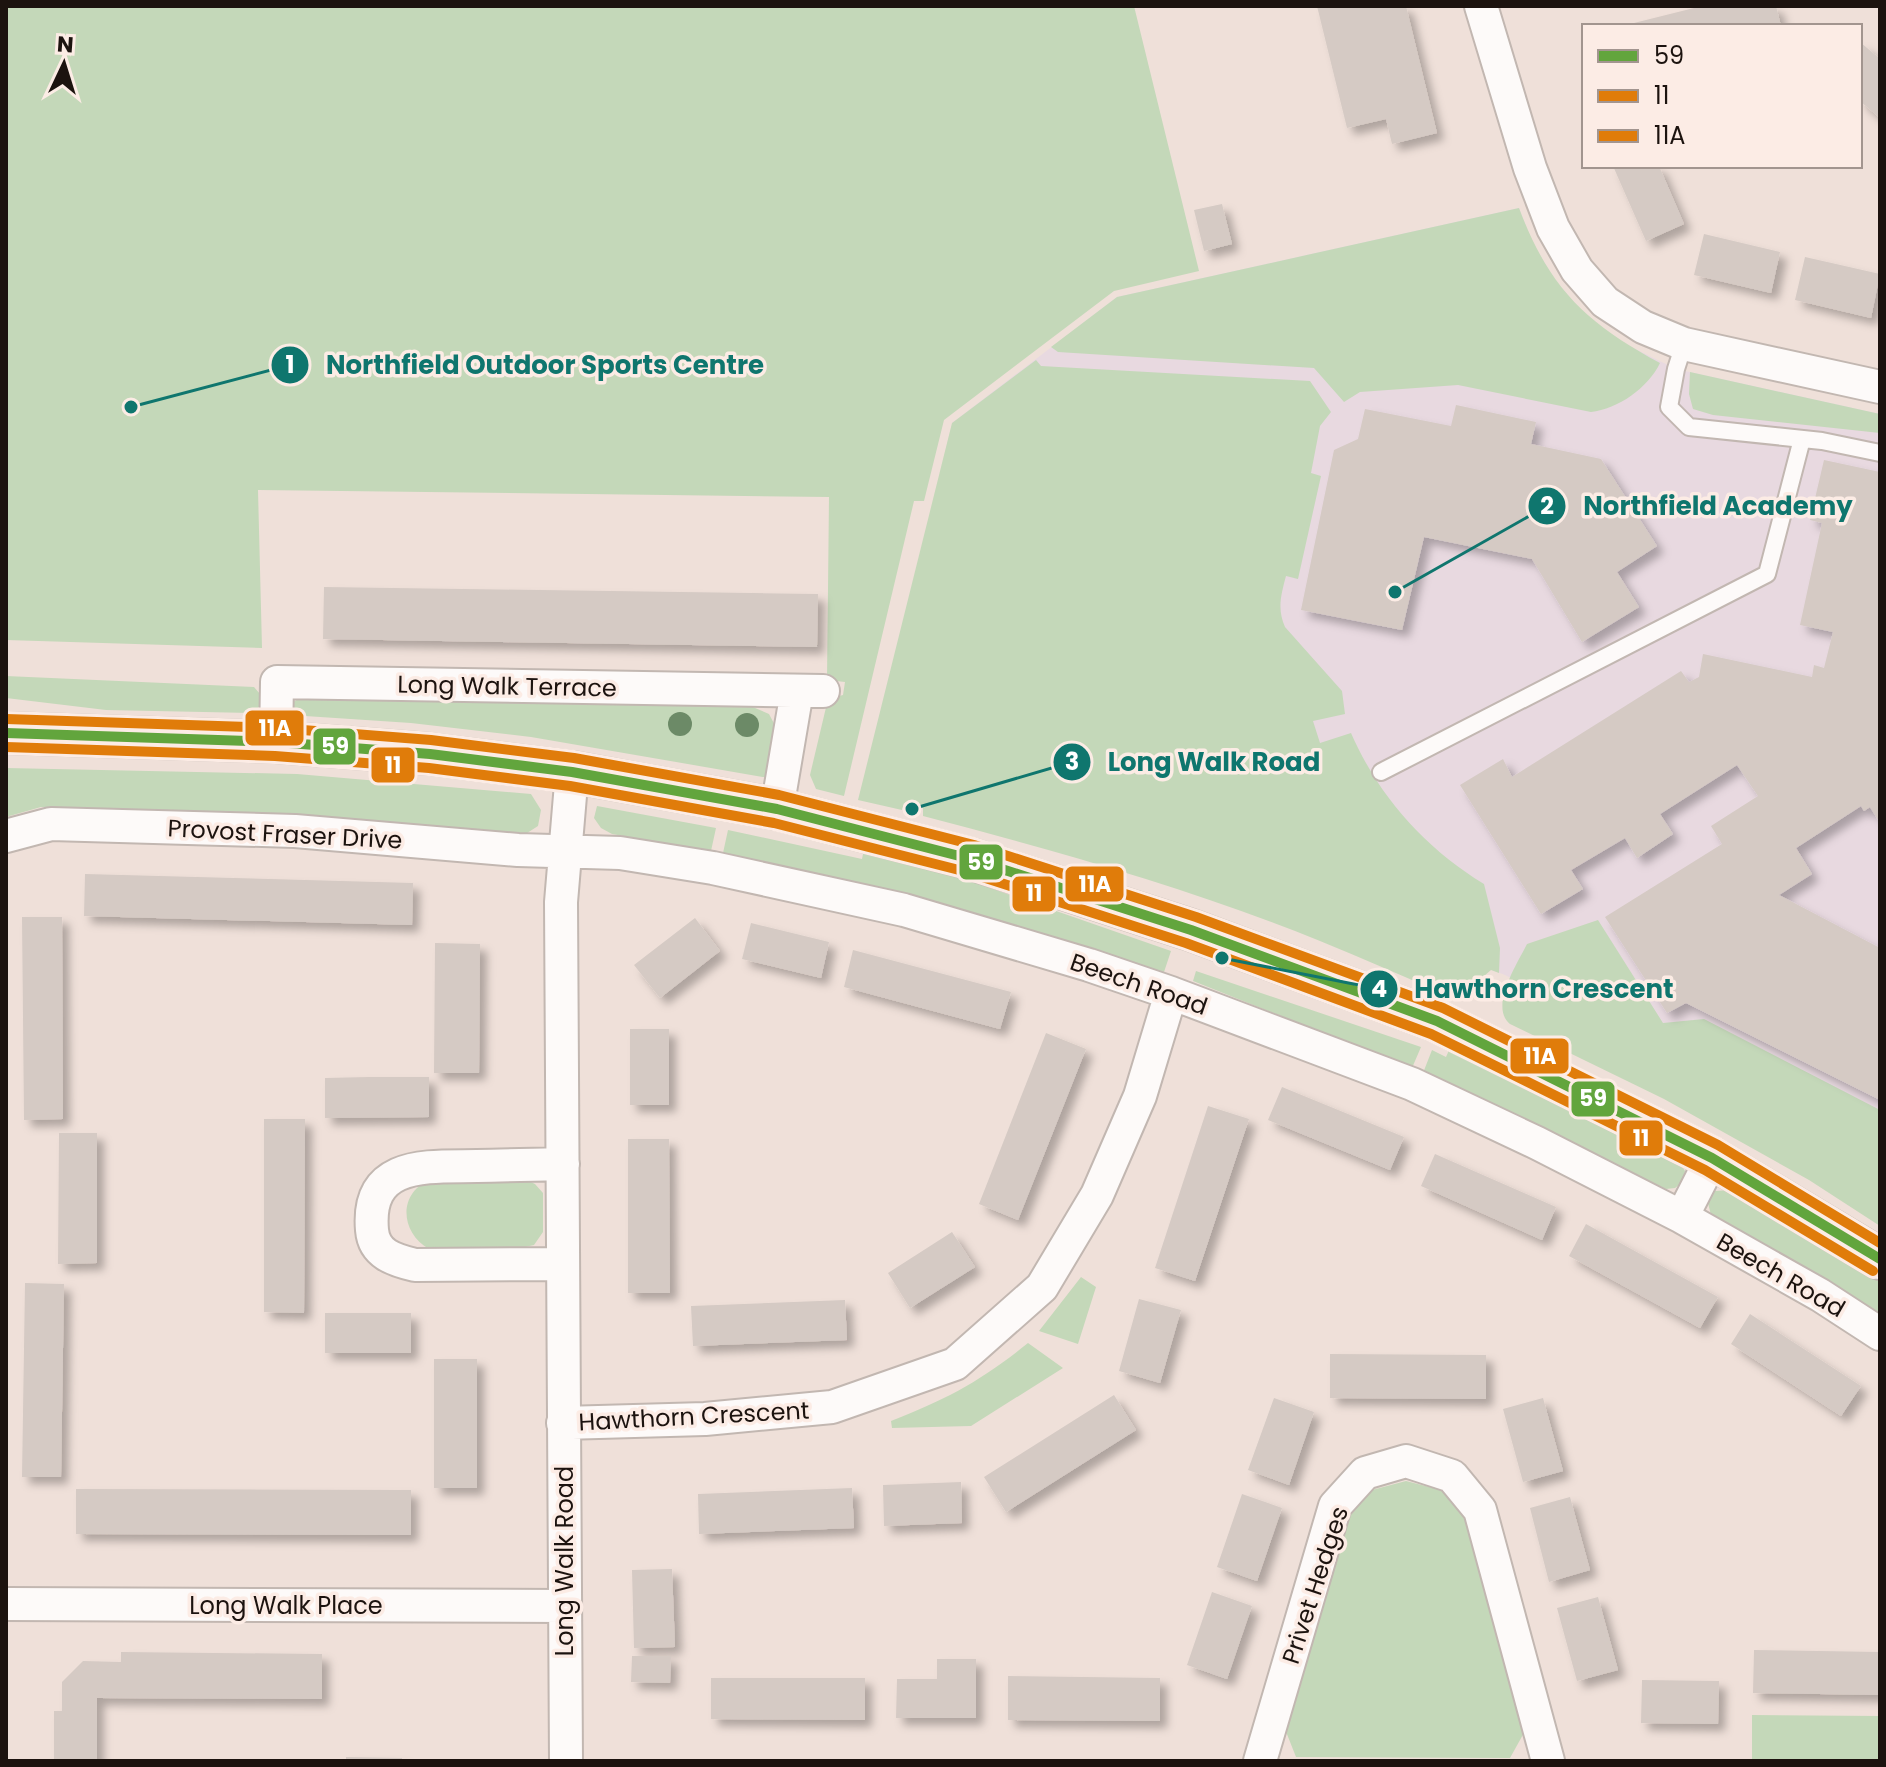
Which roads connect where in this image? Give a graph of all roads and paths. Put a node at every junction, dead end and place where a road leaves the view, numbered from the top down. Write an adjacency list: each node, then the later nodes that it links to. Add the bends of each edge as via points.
1 (1481, 6): 2 (street, via 1530,168 1553,228 1577,270 1605,302 1643,327)
2 (1684, 344): 3 (street); 4 (lane, via 1669,407 1689,427)
3 (1880, 387)
4 (1802, 439): 5 (lane); 9 (lane, via 1767,574)
5 (1880, 453)
6 (6, 733): 7 (street)
7 (276, 742): 8 (street); 10 (street, Long Walk Terrace, via 277,682 810,691)
8 (572, 772): 10 (street); 12 (street, Long Walk Road)
9 (1381, 772)
10 (777, 809): 14 (street, via 971,859 1191,930 1437,1021)
11 (6, 836): 12 (street, Provost Fraser Drive, via 51,824 295,831)
12 (565, 851): 13 (street, Beech Road, via 620,853 713,868 904,910); 15 (street, Long Walk Road)
13 (1171, 993): 16 (street, Beech Road, via 1412,1084); 20 (street, Hawthorn Crescent, via 1140,1096 1097,1195 1042,1287 955,1364 832,1407 705,1419)
14 (1712, 1158): 16 (street); 17 (street)
15 (563, 1164): 18 (street, Long Walk Road); 18 (street, via 416,1167 380,1188 373,1202 372,1232 378,1248 392,1259 415,1265)
16 (1682, 1217): 19 (street, Beech Road)
17 (1880, 1259)
18 (563, 1264): 20 (street, Long Walk Road)
19 (1880, 1334)
20 (563, 1423): 22 (street, Long Walk Road)
21 (6, 1604): 22 (street, Long Walk Place)
22 (565, 1606): 23 (street, Long Walk Road)
23 (566, 1761)
24 (1260, 1761): 25 (street, Privet Hedges, via 1335,1506 1365,1473 1406,1461 1452,1476 1480,1510)
25 (1548, 1761)

